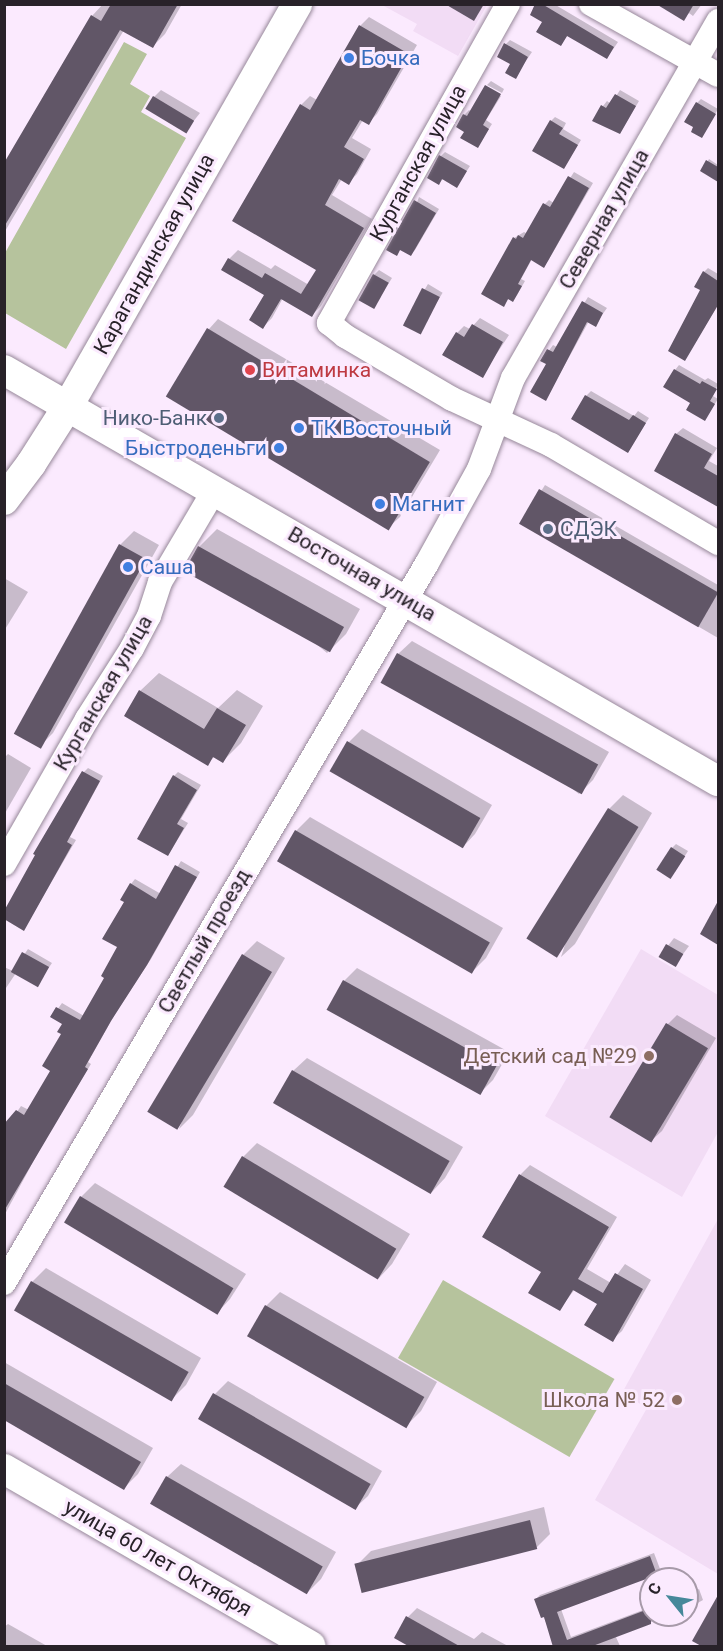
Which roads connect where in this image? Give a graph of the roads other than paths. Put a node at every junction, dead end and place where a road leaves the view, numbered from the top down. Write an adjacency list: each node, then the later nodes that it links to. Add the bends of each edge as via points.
1 (297, 4): 8 (main road, Карагандинская улица)
2 (508, 4): 9 (street, Курганская улица, via 329,323 433,388)
3 (591, 4): 5 (street)
4 (718, 21): 5 (street, Северная улица)
5 (695, 61): 6 (street); 9 (street, Северная улица, via 513,378)
6 (718, 75)
7 (4, 370): 8 (main road, Восточная улица)
8 (68, 406): 10 (main road, Восточная улица); 11 (main road, Карагандинская улица)
9 (497, 421): 12 (street, via 551,445); 13 (street, Северная улица, via 478,469)
10 (215, 489): 13 (main road, Восточная улица); 15 (street, Курганская улица, via 160,582 149,616 132,648)
11 (4, 500)
12 (718, 543)
13 (405, 598): 14 (main road, Восточная улица); 16 (street, Светлый проезд)
14 (718, 781)
15 (4, 864)
16 (4, 1283)
17 (4, 1469): 18 (main road, улица 60 лет Октября)
18 (311, 1647)

